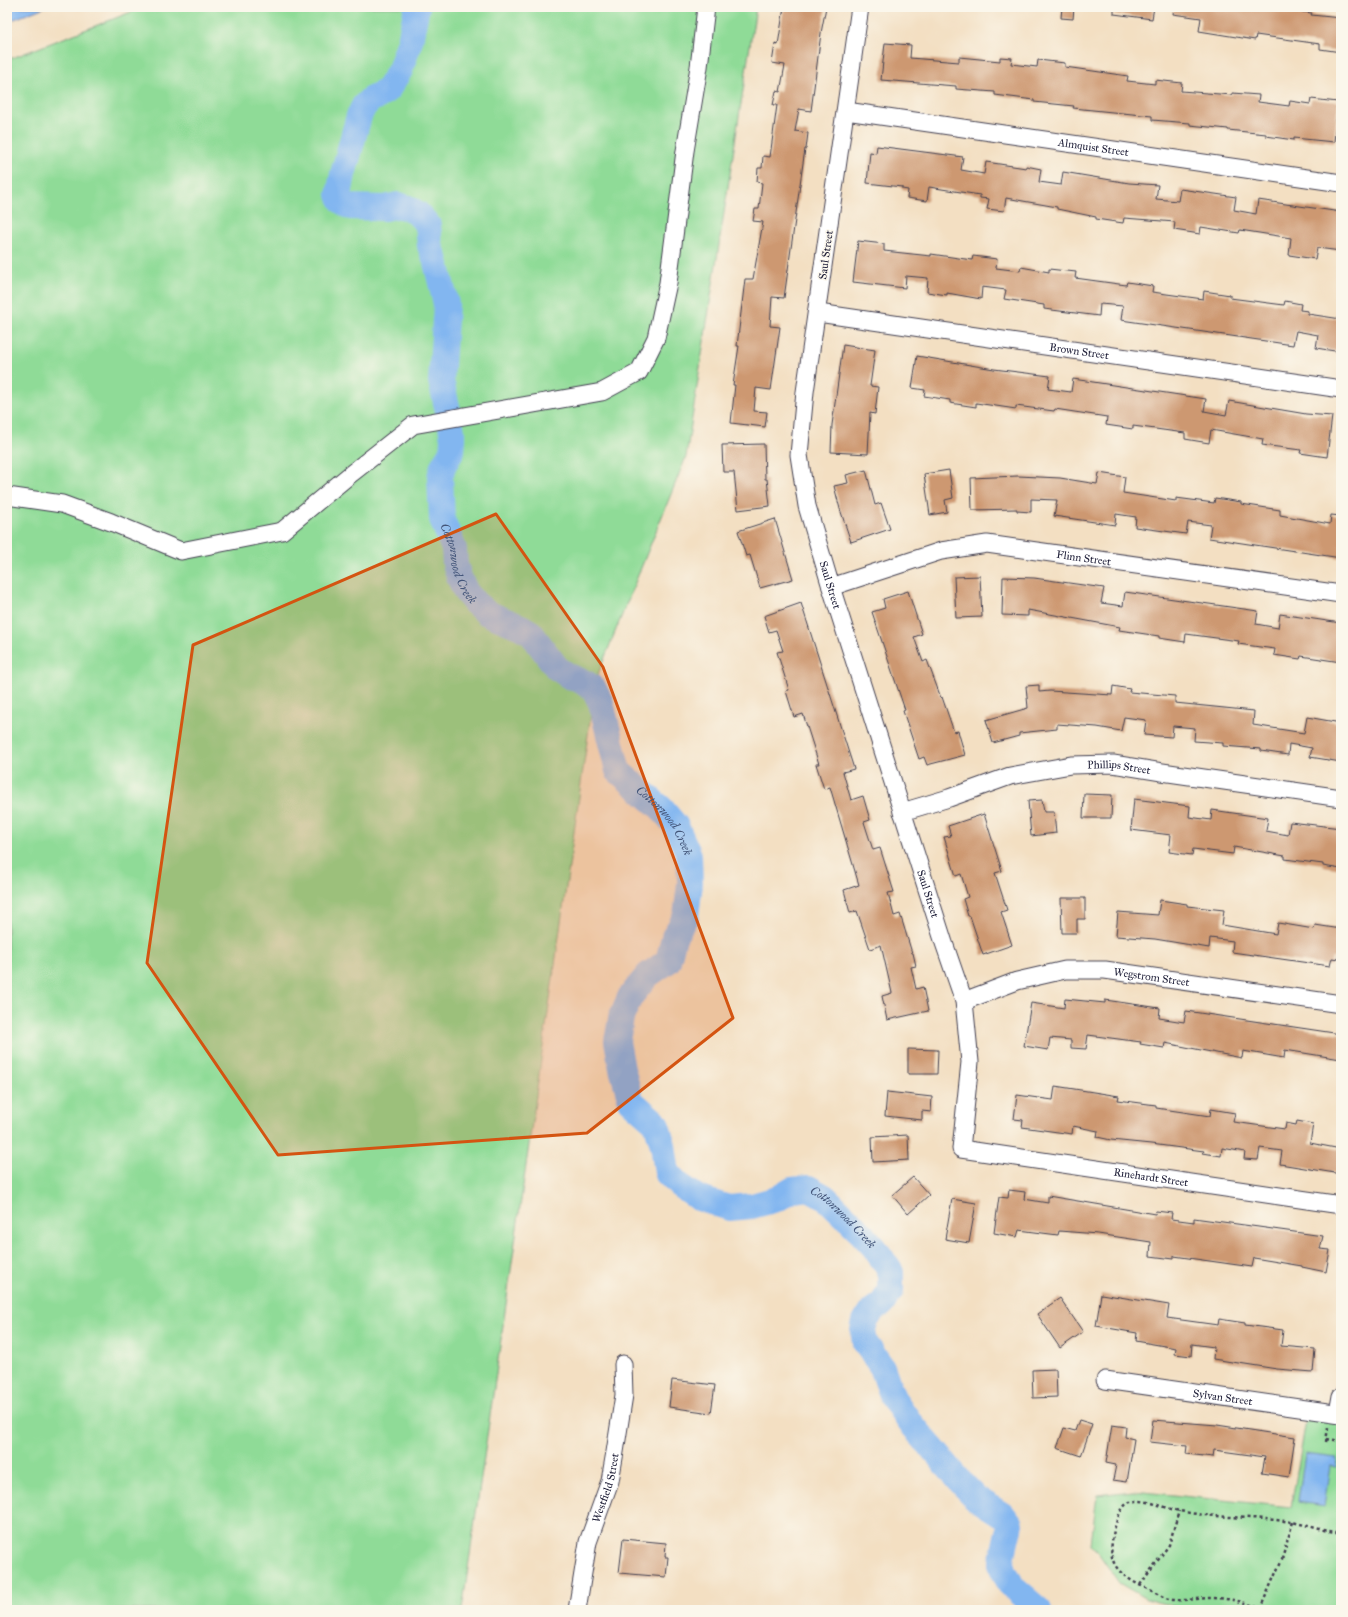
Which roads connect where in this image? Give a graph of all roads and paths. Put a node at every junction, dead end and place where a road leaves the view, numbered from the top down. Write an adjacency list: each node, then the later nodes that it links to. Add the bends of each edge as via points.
1 (706, 7): 7 (street, via 668,283 656,338 639,372 602,392 413,425 282,530 181,551 62,504)
2 (860, 7): 3 (street, Saul Street)
3 (846, 111): 4 (street, Almquist Street); 5 (street, Saul Street)
4 (1341, 183)
5 (818, 313): 6 (street, Brown Street); 8 (street, Saul Street, via 805,392 799,455 807,506)
6 (1341, 389)
7 (7, 496)
8 (831, 587): 9 (street, Flinn Street, via 941,551 987,544); 11 (street, Saul Street)
9 (1341, 594)
10 (1341, 798): 11 (street, Phillips Street, via 1113,764 1071,765 1010,776)
11 (902, 812): 12 (street, Saul Street)
12 (964, 1001): 13 (street, Wegstrom Street, via 1017,981 1065,970 1105,970); 14 (street, Saul Street, via 970,1062)
13 (1341, 1004)
14 (961, 1150): 15 (street, Rinehardt Street)
15 (1341, 1205)
16 (623, 1364): 26 (street, Westfield Street, via 624,1395 614,1460 610,1481 588,1542)
17 (1105, 1380): 19 (street, Sylvan Street)
18 (1341, 1396): 19 (street)
19 (1336, 1416): 20 (path, via 1326,1441)
20 (1341, 1441)
21 (1179, 1511): 22 (path); 24 (path, via 1169,1545); 24 (path, via 1142,1501 1129,1502 1119,1513 1111,1554 1114,1563 1124,1575)
22 (1292, 1522): 23 (path); 25 (path, via 1282,1559)
23 (1341, 1532)
24 (1140, 1585): 25 (path, via 1174,1600 1234,1600)
25 (1262, 1609)
26 (577, 1610)

